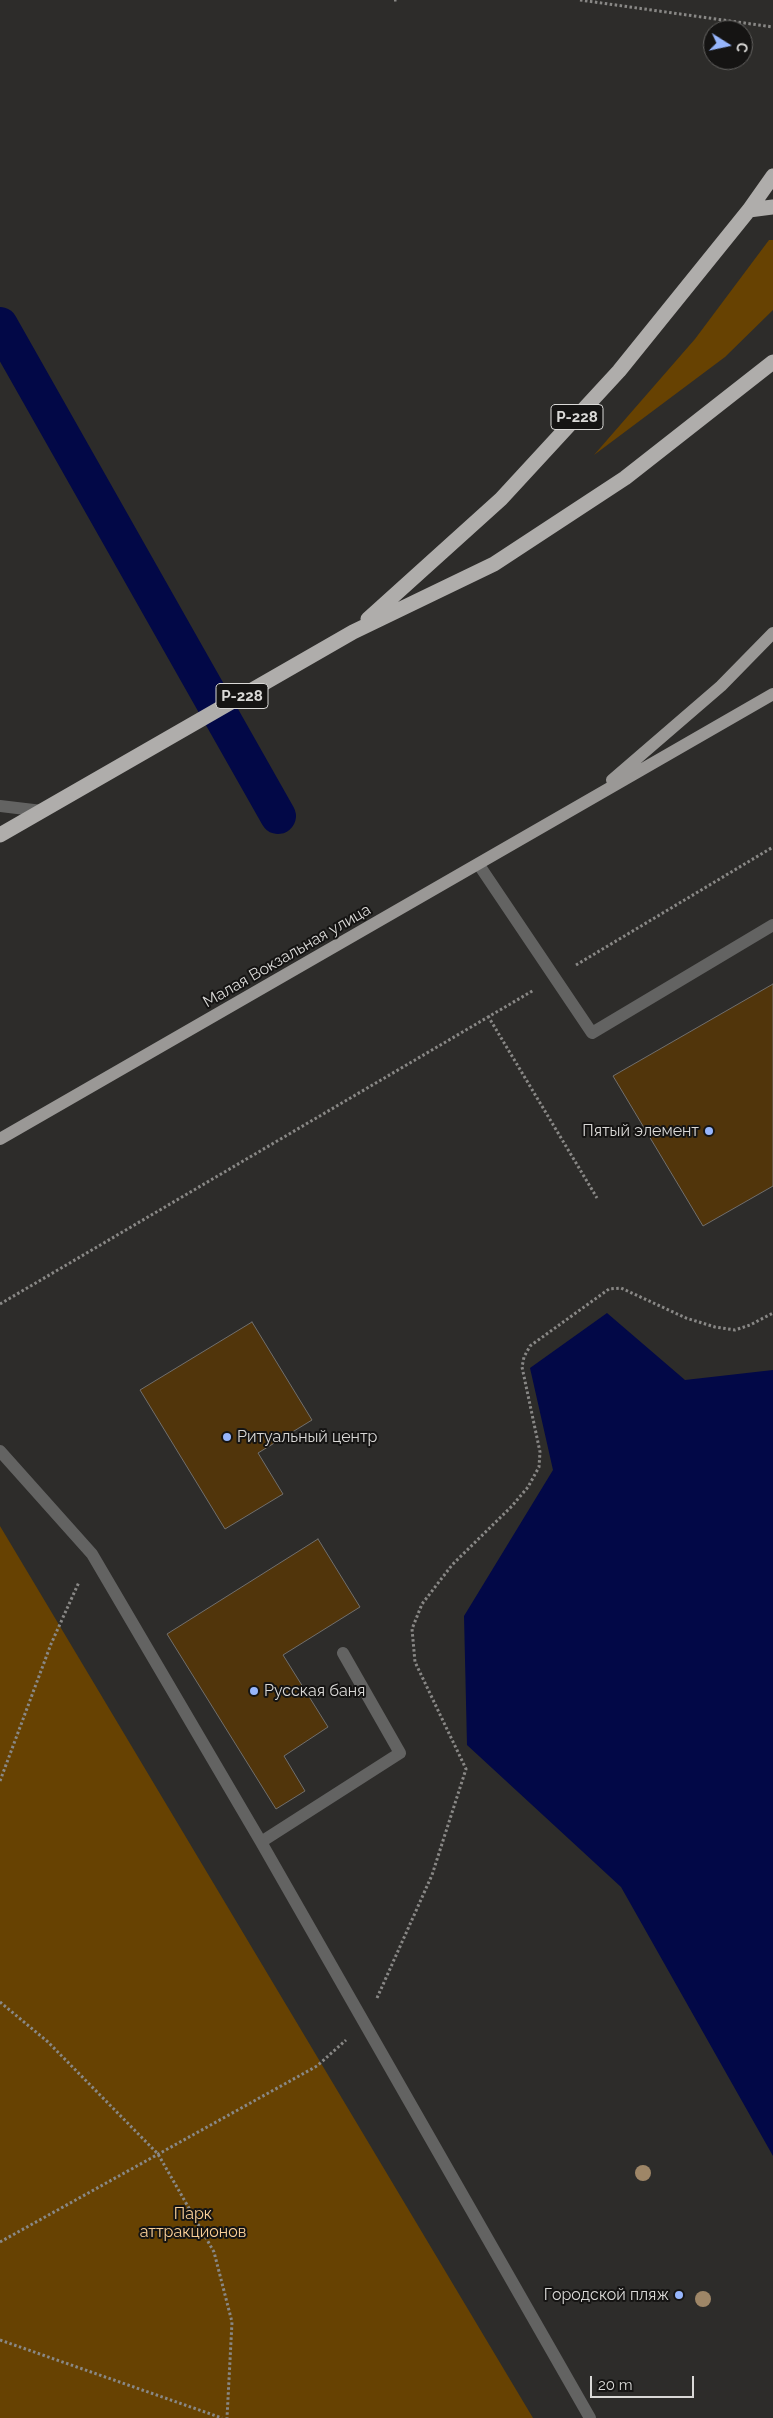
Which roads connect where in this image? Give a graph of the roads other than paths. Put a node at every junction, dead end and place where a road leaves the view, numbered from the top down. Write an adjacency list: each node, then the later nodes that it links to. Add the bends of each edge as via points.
1 (773, 176): 3 (highway, Р-228)
2 (773, 207): 3 (highway)
3 (749, 210): 5 (highway, Р-228, via 619,371 501,499)
4 (773, 362): 5 (highway, Р-228, via 625,478 494,564)
5 (354, 632): 10 (highway, Р-228)
6 (773, 633): 8 (main road, via 721,686)
7 (773, 694): 8 (main road)
8 (590, 800): 12 (main road, Малая Вокзальная улица)
9 (0, 806): 10 (street)
10 (42, 811): 11 (highway, Р-228)
11 (0, 835)
12 (478, 865): 13 (street, via 592,1033); 14 (main road, Малая Вокзальная улица)
13 (773, 925)
14 (0, 1139)
15 (0, 1451): 17 (street, via 92,1554)
16 (343, 1653): 17 (street, via 400,1753)
17 (261, 1842): 18 (street)
18 (590, 2418)

